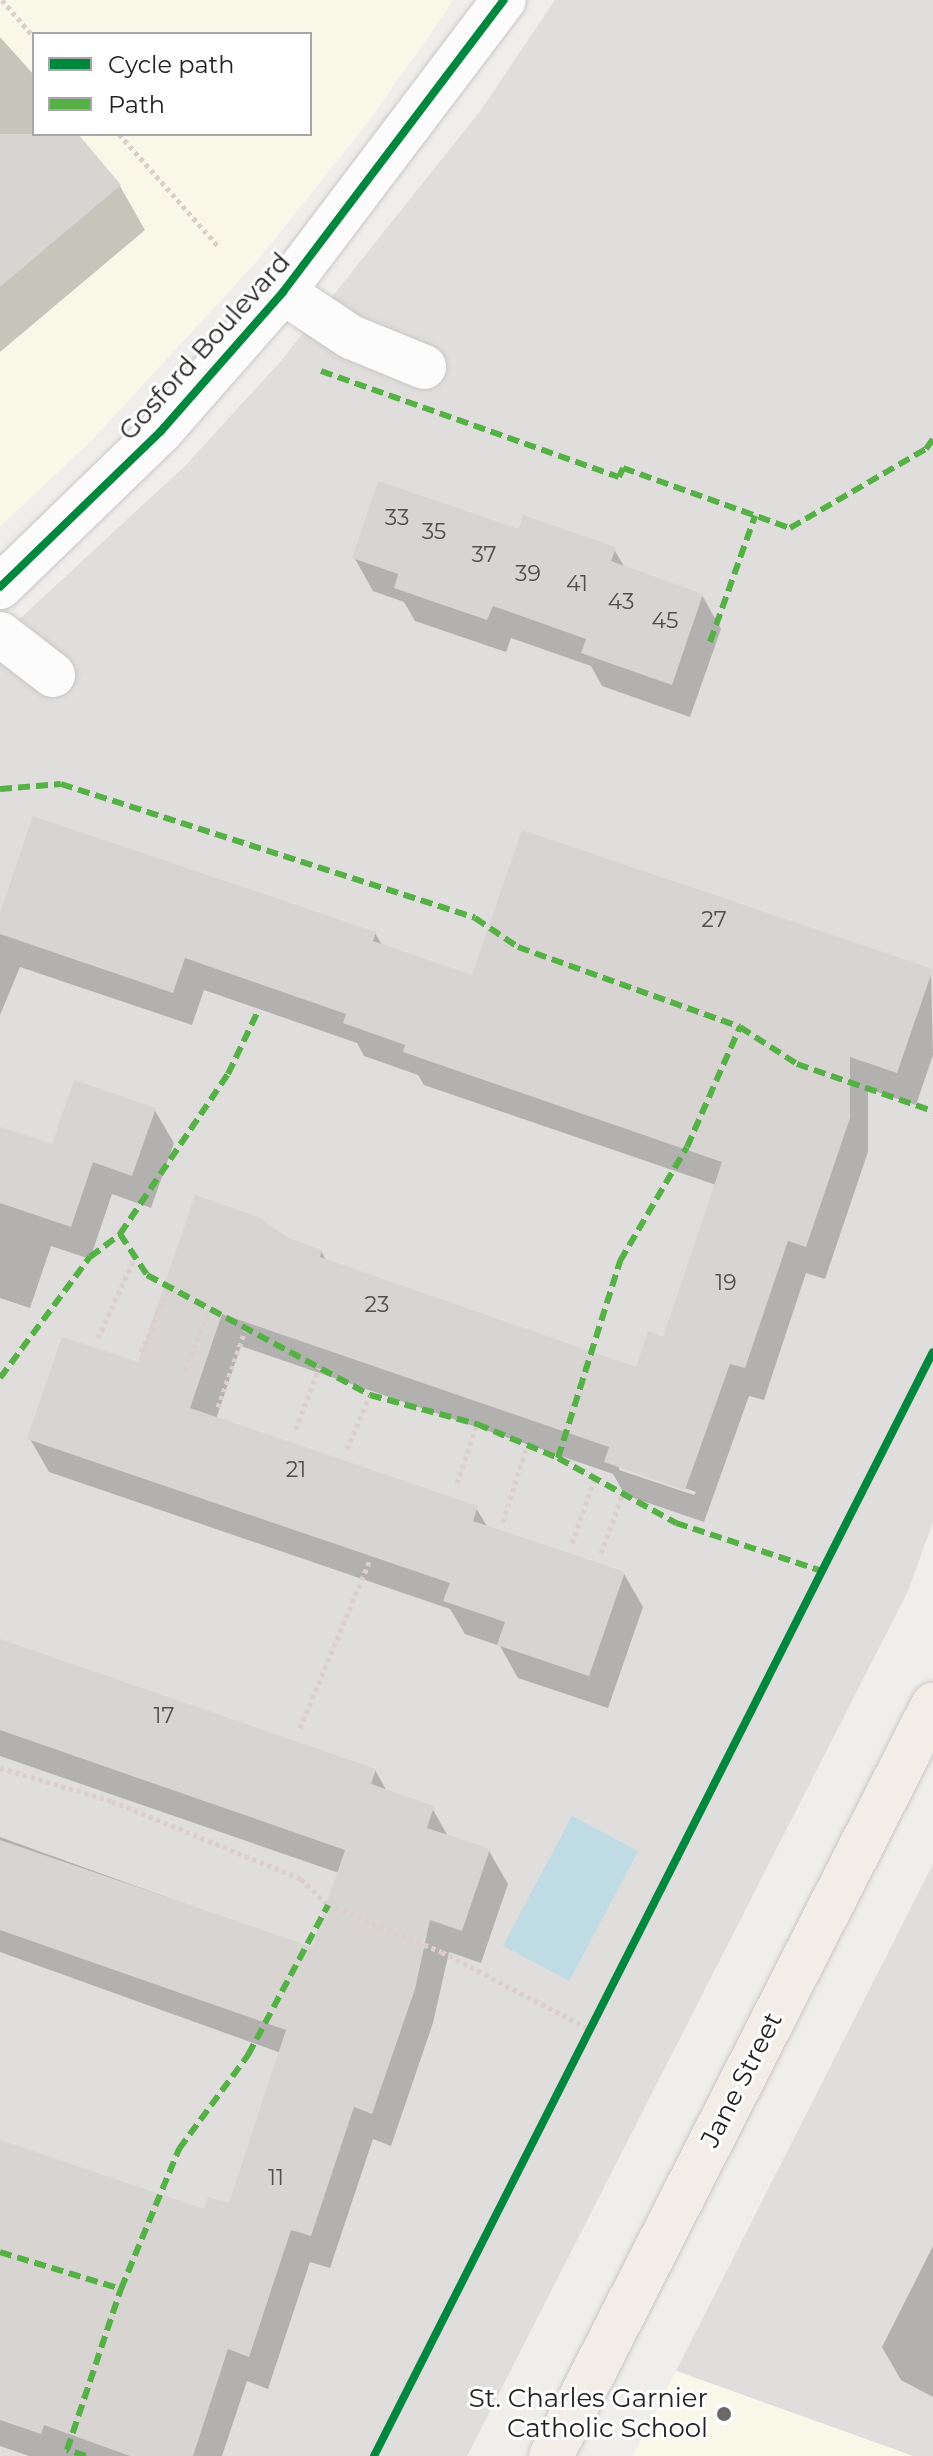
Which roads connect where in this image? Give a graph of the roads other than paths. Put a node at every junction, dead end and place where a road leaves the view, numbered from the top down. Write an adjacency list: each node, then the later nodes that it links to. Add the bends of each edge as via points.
1 (504, 0): 2 (street, Gosford Boulevard, via 389,159)
2 (283, 292): 3 (street, via 351,337); 4 (street, Gosford Boulevard, via 161,431)
3 (424, 367)
4 (0, 587)
5 (0, 634): 6 (street)
6 (53, 675)
7 (933, 1705): 8 (main road, Jane Street)
8 (551, 2456)

